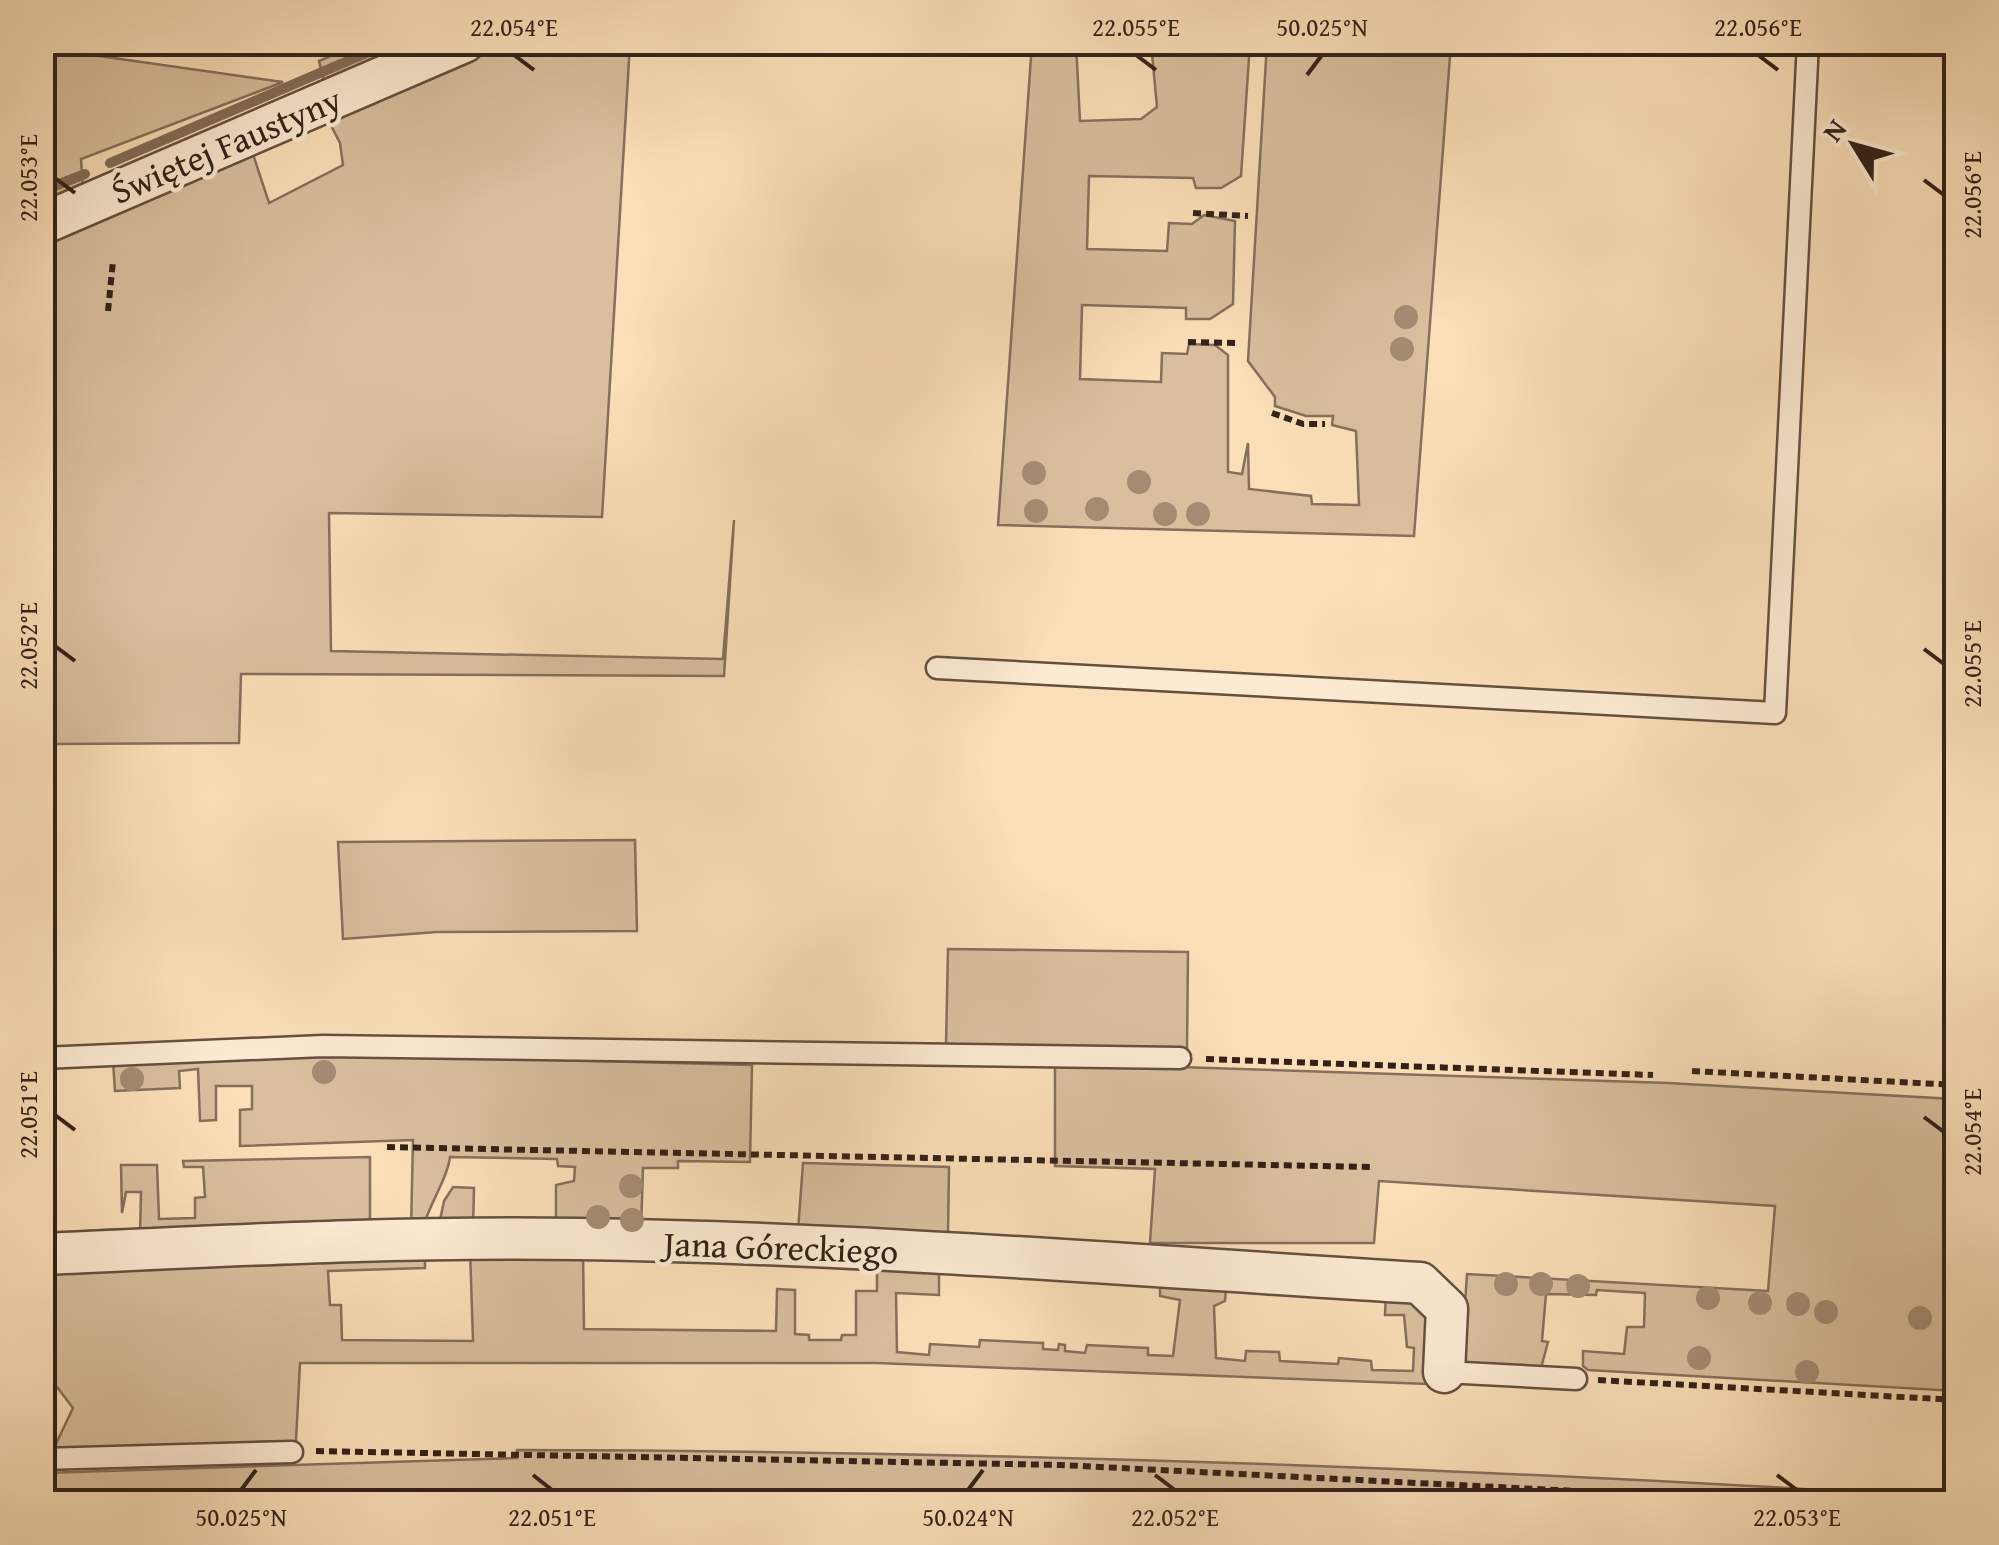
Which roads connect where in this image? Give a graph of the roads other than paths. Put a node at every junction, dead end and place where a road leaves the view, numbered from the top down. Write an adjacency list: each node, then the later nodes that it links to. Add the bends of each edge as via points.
1 (1808, 42): 4 (lane, via 1775,713)
2 (452, 45): 3 (street, Świętej Faustyny)
3 (42, 224)
4 (937, 668)
5 (42, 1058): 6 (lane, via 324,1046)
6 (1180, 1058)
7 (42, 1254): 8 (street, Jana Góreckiego, via 580,1239 824,1246 1420,1283 1446,1309)
8 (1444, 1372): 9 (lane)
9 (1576, 1379)
10 (292, 1452): 11 (lane)
11 (42, 1459)

